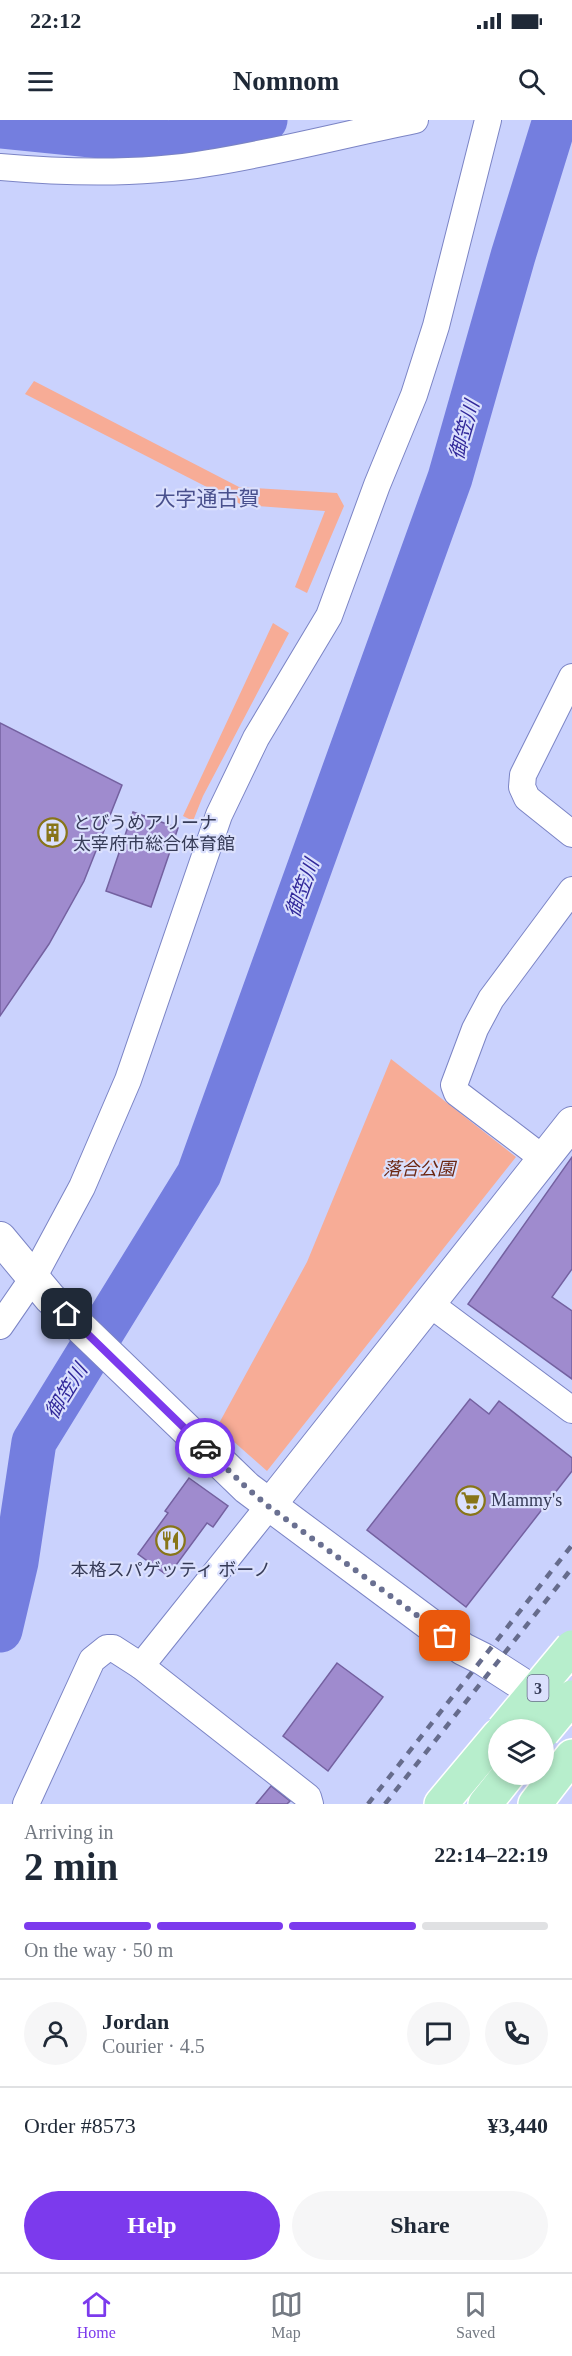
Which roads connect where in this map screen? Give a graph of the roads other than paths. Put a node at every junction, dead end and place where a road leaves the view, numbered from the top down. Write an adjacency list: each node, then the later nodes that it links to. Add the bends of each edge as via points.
1 (415, 120): 3 (street, via 208,163 141,170 57,172)
2 (488, 120): 10 (street, via 436,326 414,395 376,485 329,616 256,738 219,815 128,1080)
3 (0, 167)
4 (572, 677): 5 (street, via 523,775 522,787 527,798)
5 (572, 834)
6 (572, 890): 8 (street, via 491,999 454,1085 457,1093)
7 (572, 1123): 8 (street)
8 (544, 1160): 11 (street)
9 (0, 1238): 10 (street)
10 (42, 1288): 12 (street); 14 (street)
11 (430, 1304): 13 (street); 14 (street)
12 (0, 1326)
13 (572, 1410)
14 (258, 1497): 16 (street); 18 (street, via 463,1649)
15 (572, 1647): 19 (highway, 3, bridge)
16 (141, 1666): 24 (street, via 113,1648 92,1660); 25 (street, via 308,1797)
17 (572, 1696): 20 (highway, 3, bridge)
18 (572, 1716)
19 (512, 1719)
20 (553, 1719)
21 (488, 1748): 26 (highway)
22 (572, 1756): 28 (highway)
23 (500, 1785): 27 (highway)
24 (26, 1804)
25 (309, 1804)
26 (441, 1804)
27 (485, 1804)
28 (535, 1804)

